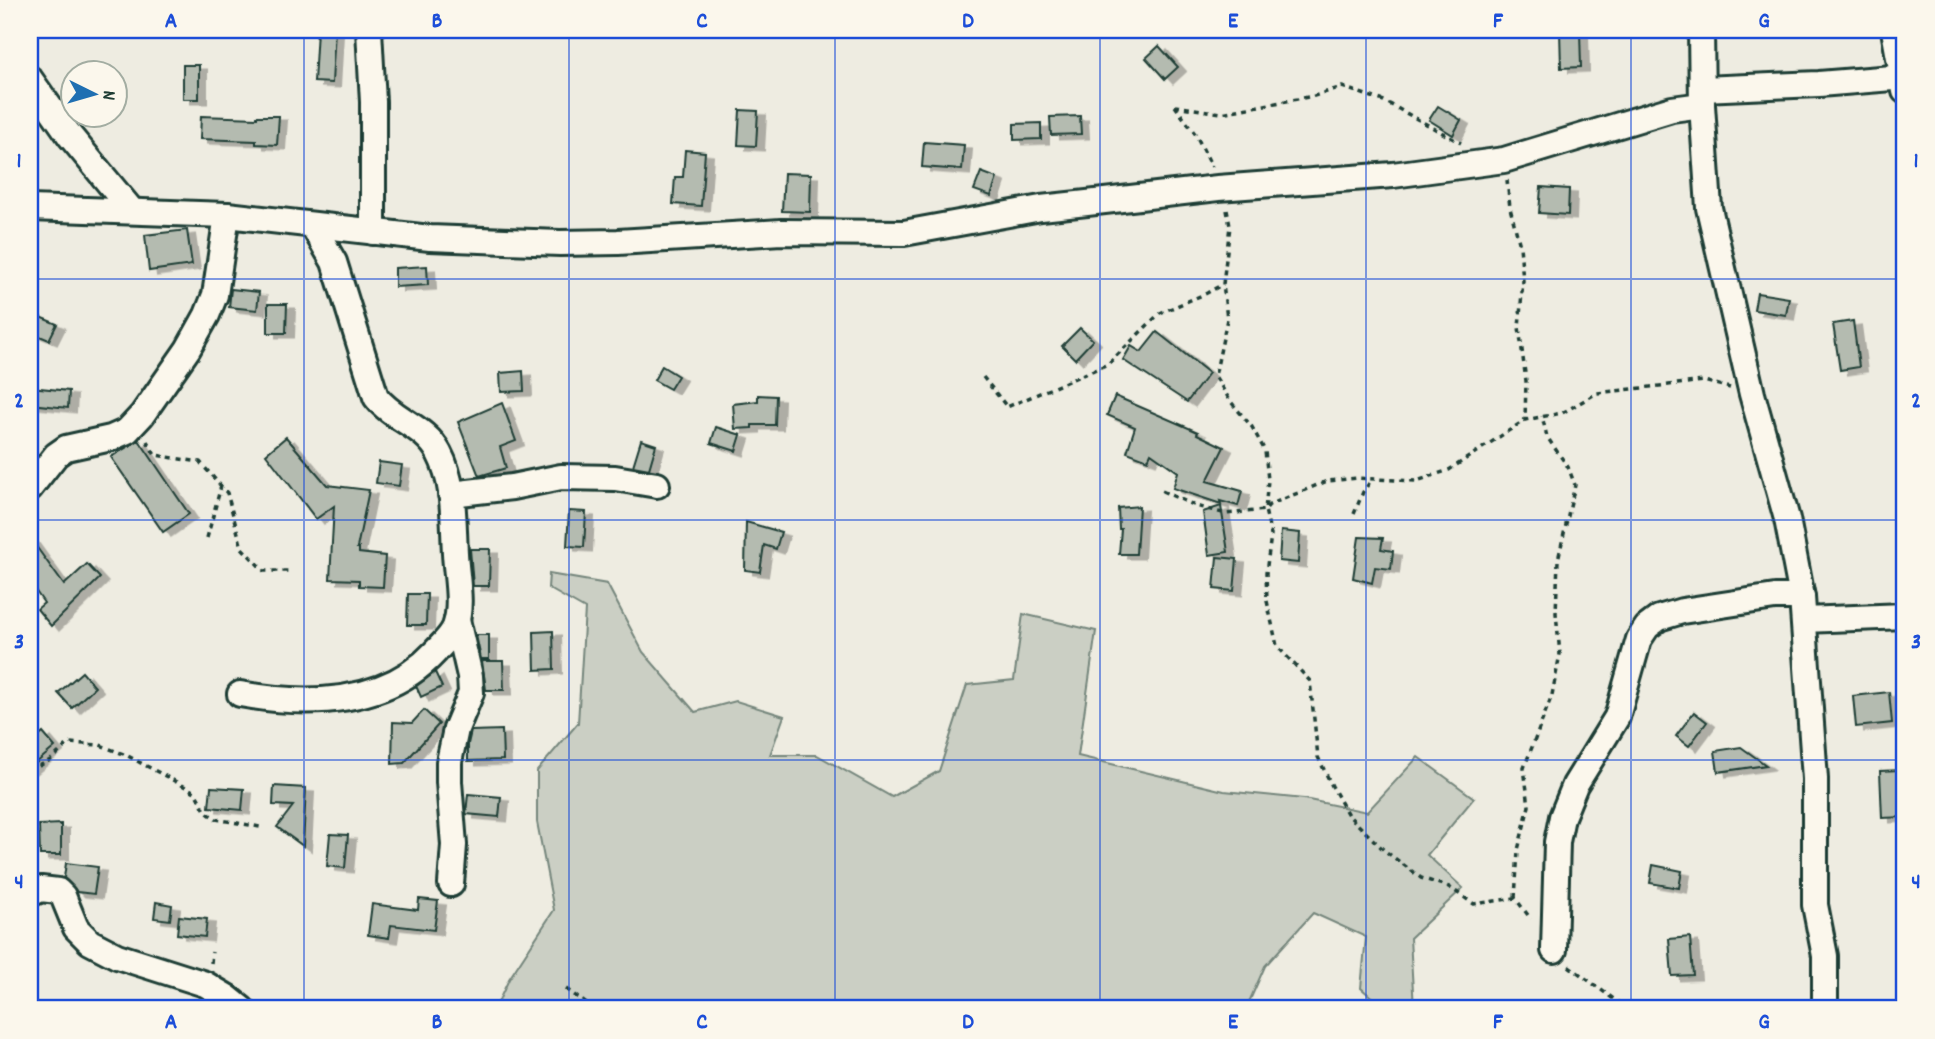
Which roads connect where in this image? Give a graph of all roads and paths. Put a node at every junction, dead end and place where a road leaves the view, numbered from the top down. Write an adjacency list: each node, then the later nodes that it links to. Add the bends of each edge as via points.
1 (369, 30): 14 (street)
2 (1701, 30): 6 (street)
3 (1894, 30): 5 (street)
4 (30, 79): 11 (street, via 69,136)
5 (1904, 82): 6 (street)
6 (1702, 97): 8 (street); 17 (street, via 1709,208)
7 (1469, 147): 9 (path, via 1384,101 1342,87 1222,113 1175,106 1210,160)
8 (1504, 160): 9 (street, via 1393,176); 19 (path, via 1522,269 1519,327 1526,381)
9 (1218, 188): 14 (street, via 1041,208 904,233 781,232 560,243); 15 (path, via 1230,226)
10 (30, 208): 11 (street)
11 (132, 211): 12 (street)
12 (227, 215): 13 (street); 20 (street, via 215,295 207,315)
13 (313, 226): 14 (street); 26 (street, via 334,262 376,397 436,448)
14 (373, 232)
15 (1223, 284): 16 (path, via 1160,313 1108,364 1032,398 1007,407); 27 (path, via 1227,319 1215,376 1265,451)
16 (983, 377)
17 (1752, 394): 18 (path, via 1704,381 1597,393 1562,412); 31 (street, via 1787,519)
18 (1542, 416): 19 (path); 39 (path, via 1547,437 1575,485 1558,560 1560,654 1552,695 1524,768 1528,806 1518,850)
19 (1525, 420): 21 (path, via 1449,470 1417,481)
20 (135, 423): 23 (path, via 155,455 200,462); 24 (street, via 111,438 66,448)
21 (1372, 479): 27 (path, via 1327,481); 28 (path)
22 (657, 485): 26 (street, via 561,477)
23 (221, 486): 29 (path); 30 (path, via 242,548 264,571)
24 (30, 488)
25 (1162, 491): 27 (path, via 1226,514)
26 (451, 494): 33 (street)
27 (1265, 510): 39 (path, via 1272,535 1267,601 1277,646 1310,681 1318,757 1348,814 1421,878 1449,887 1474,904)
28 (1354, 514)
29 (207, 538)
30 (291, 570)
31 (1803, 609): 32 (street); 40 (street, via 1775,597 1682,611 1660,618 1643,633 1617,717 1575,785 1562,817); 45 (street, via 1815,779 1815,905 1825,956)
32 (1905, 617)
33 (457, 620): 34 (street, via 450,636 428,659 371,692 310,702); 37 (street, via 471,693 449,762 454,845)
34 (240, 694)
35 (30, 771): 36 (path, via 69,743 100,745 195,792 206,812 216,819)
36 (260, 827)
37 (451, 884)
38 (30, 894): 42 (street, via 41,889 58,891 76,928 90,942 117,956 205,984)
39 (1515, 898): 40 (path)
40 (1554, 950): 44 (path)
41 (566, 989): 43 (path)
42 (242, 1009)
43 (590, 1009)
44 (1627, 1009)
45 (1825, 1009)

